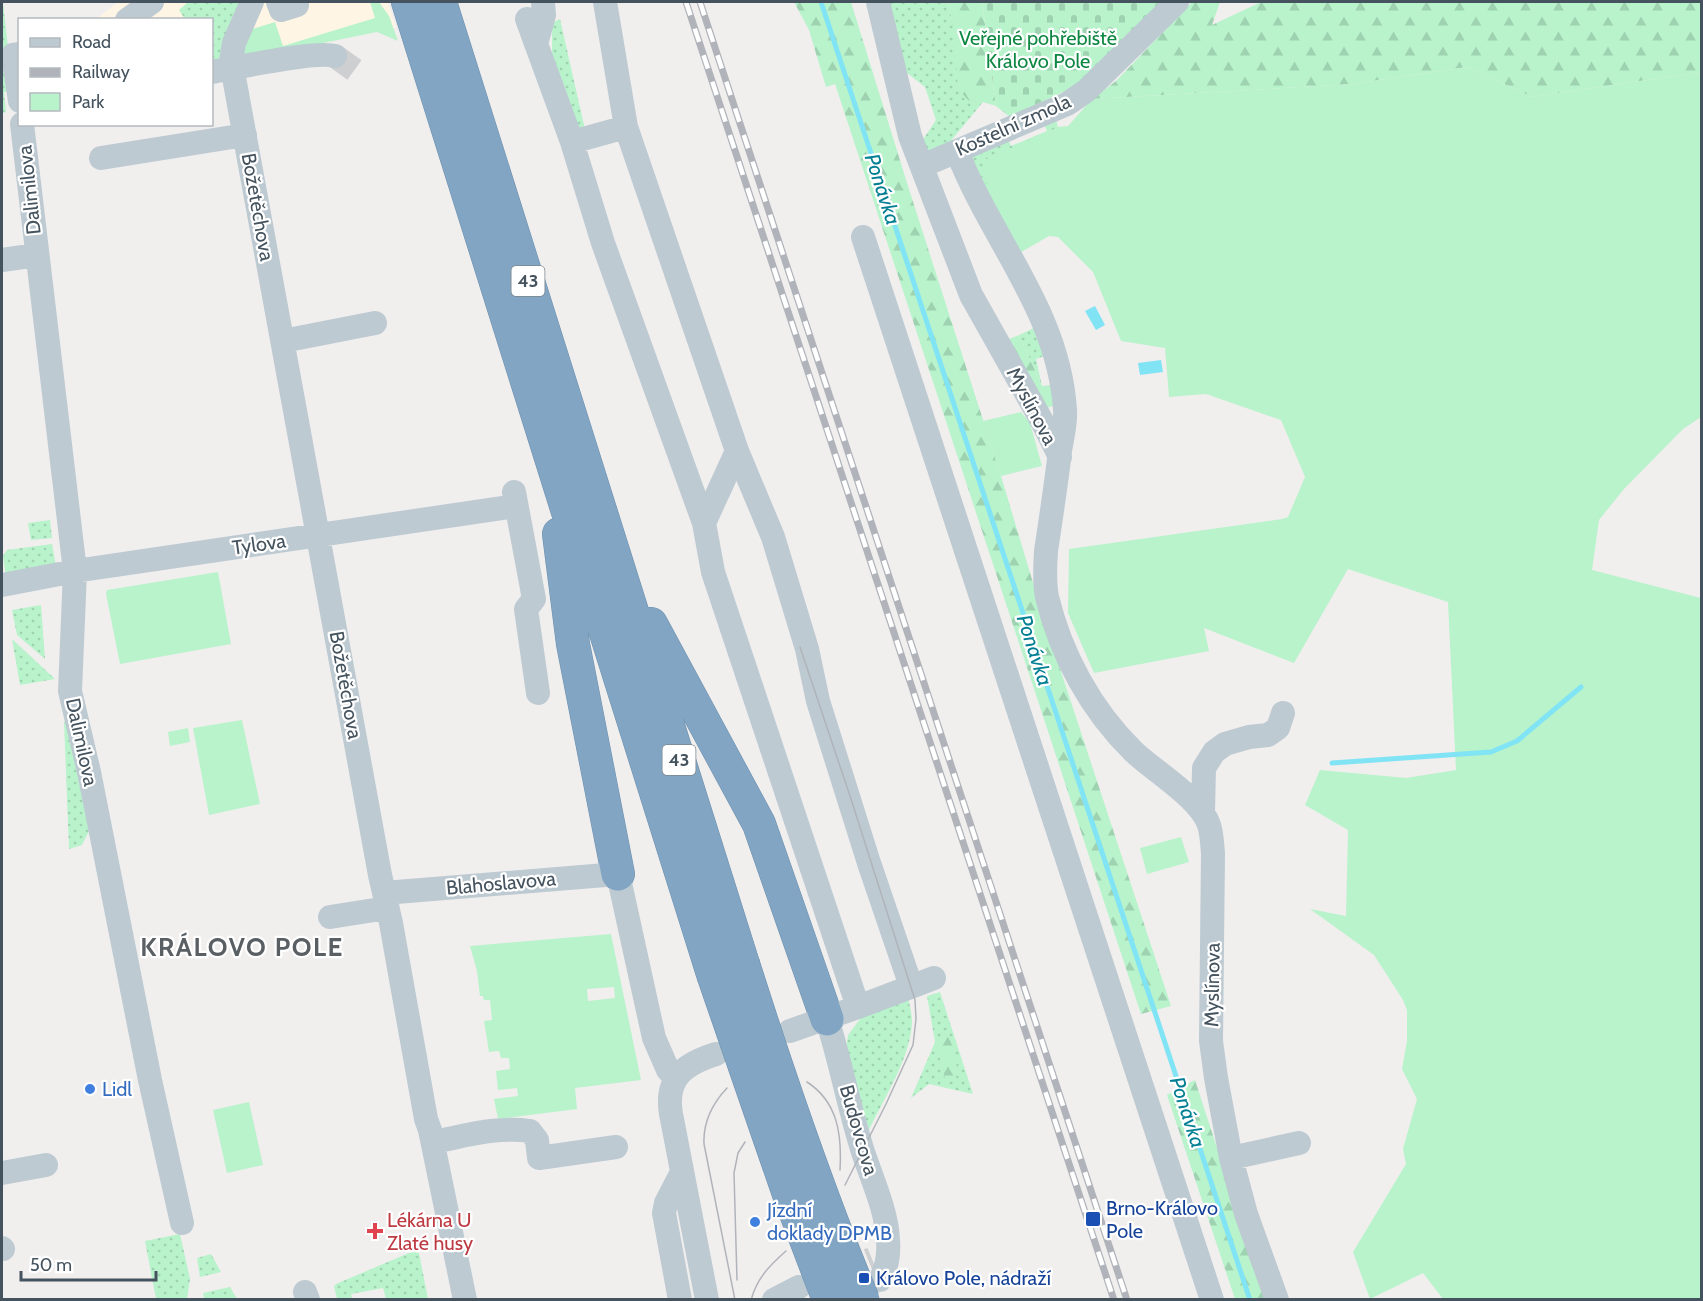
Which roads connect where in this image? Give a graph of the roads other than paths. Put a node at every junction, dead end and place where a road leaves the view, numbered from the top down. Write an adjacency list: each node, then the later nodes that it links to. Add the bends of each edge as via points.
1 (252, 2): 16 (street)
2 (391, 2): 13 (street)
3 (408, 2): 13 (highway, 43)
4 (440, 2): 35 (highway, 43)
5 (543, 2): 12 (street, via 544,15)
6 (605, 2): 19 (street)
7 (878, 2): 24 (street, Myslínova, via 910,135)
8 (1177, 2): 22 (street, Kostelní zmola, via 1086,91 1067,104)
9 (153, 13): 10 (street)
10 (134, 18)
11 (527, 19): 12 (street)
12 (536, 44): 21 (street)
13 (424, 53): 31 (highway, 43)
14 (18, 54): 17 (street, via 13,55)
15 (335, 56): 16 (street, via 310,56)
16 (222, 70): 20 (street, Božetěchova)
17 (18, 92)
18 (22, 126): 26 (street, Dalimilova)
19 (626, 127): 21 (street); 30 (street)
20 (245, 135): 23 (street); 29 (street, Božetěchova)
21 (572, 142): 33 (street, via 603,243)
22 (957, 151): 24 (street, Kostelní zmola); 32 (street, via 1053,343 1065,413)
23 (101, 158)
24 (922, 166): 32 (street, Myslínova, via 971,295)
25 (863, 237): 67 (street)
26 (37, 255): 27 (street, Dalimilova); 36 (street, Dalimilova)
27 (2, 260)
28 (375, 323): 29 (street)
29 (283, 341): 34 (street, Božetěchova)
30 (736, 451): 33 (street); 46 (street, via 773,537 807,649 818,701)
31 (549, 452): 41 (highway, via 573,644); 44 (highway, 43)
32 (1060, 457): 40 (street, Myslínova, via 1045,571 1058,634 1074,672 1110,726)
33 (704, 523): 47 (street, via 713,572)
34 (318, 535): 36 (street, Tylova); 38 (street, Tylova, via 515,498 534,599 526,609); 42 (street, Božetěchova)
35 (614, 556): 44 (highway, 43); 48 (highway, via 759,824)
36 (75, 571): 37 (street, Tylova); 59 (street, Dalimilova, via 70,692)
37 (2, 585)
38 (538, 693)
39 (1283, 713): 40 (street, Myslínova, via 1277,737 1249,736 1214,752 1204,768)
40 (1203, 812): 55 (street, Myslínova, via 1213,853 1211,1041)
41 (618, 874): 42 (street, Blahoslavova); 51 (street, via 654,1038 668,1070)
42 (385, 901): 43 (street, Blahoslavova); 52 (street, Božetěchova)
43 (330, 917)
44 (728, 969): 60 (highway, 43, bridge); 66 (highway, 43, bridge, via 791,1200)
45 (934, 978): 46 (street)
46 (911, 986): 47 (street)
47 (858, 1007): 48 (street)
48 (827, 1019): 49 (street); 60 (street, Budovcova, via 887,1229)
49 (790, 1031)
50 (716, 1054): 51 (street, via 691,1064)
51 (676, 1078): 57 (street, via 669,1106)
52 (432, 1142): 54 (street, via 519,1129 530,1131 537,1140 539,1158); 62 (street, Božetěchova)
53 (1299, 1143): 55 (street)
54 (616, 1147)
55 (1231, 1158): 68 (street, Myslínova, via 1246,1214)
56 (46, 1165): 58 (street)
57 (682, 1172): 63 (street, via 664,1213); 64 (street)
58 (2, 1173)
59 (182, 1223)
60 (876, 1273)
61 (800, 1287): 65 (street)
62 (465, 1299)
63 (680, 1299)
64 (707, 1299)
65 (774, 1299)
66 (829, 1299)
67 (1212, 1299)
68 (1277, 1299)

